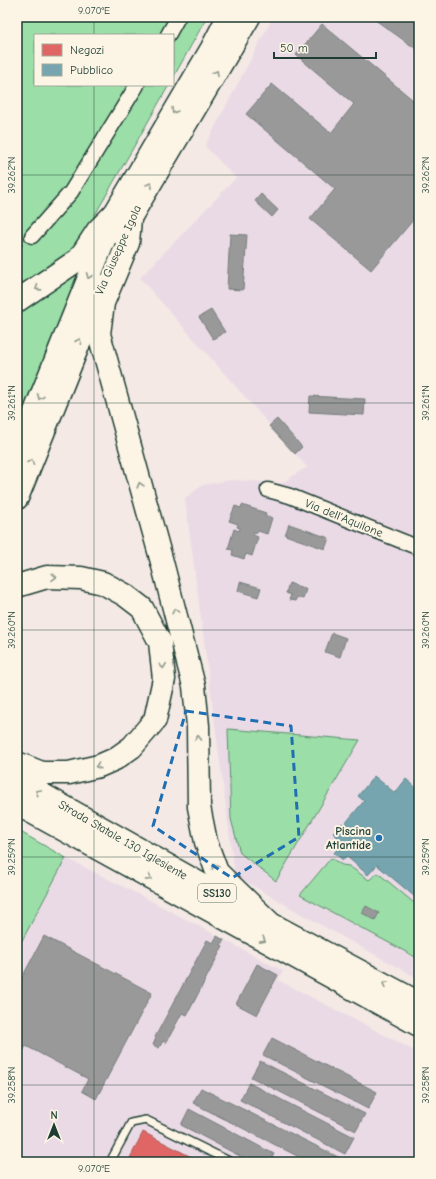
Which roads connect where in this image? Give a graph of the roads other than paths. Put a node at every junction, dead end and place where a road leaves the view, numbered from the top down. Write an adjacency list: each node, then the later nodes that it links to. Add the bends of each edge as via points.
1 (178, 17): 4 (street)
2 (228, 17): 6 (main road, Via Giuseppe Igola, one-way to 6)
3 (249, 17): 6 (main road, Via Giuseppe Igola, one-way to 3)
4 (169, 34)
5 (137, 86): 7 (street, via 71,192)
6 (122, 216): 8 (main road, one-way to 8, via 98,230 79,259); 9 (main road, Via Giuseppe Igola, one-way to 9); 11 (main road, Via Giuseppe Igola, one-way to 6); 19 (main road, one-way to 6, via 217,872 206,842 199,807 198,726 194,686 99,334 103,303 128,243)
7 (32, 236)
8 (17, 301)
9 (17, 456)
10 (268, 490): 12 (street, Via dell'Aquilone, via 290,496)
11 (17, 498)
12 (419, 548)
13 (17, 586): 14 (main road, one-way to 14, via 47,577 81,578 103,583 124,595 142,608 160,642 164,679 155,720 132,747 115,759 99,766 69,773 42,773)
14 (17, 763)
15 (17, 780): 19 (main road, Strada Statale 130 Iglesiente / SS130, one-way to 15)
16 (17, 804): 18 (main road, Strada Statale 130 Iglesiente / SS130)
17 (17, 819): 18 (main road, via 90,858)
18 (125, 864): 21 (main road, Strada Statale 130 Iglesiente / SS130, one-way to 21)
19 (271, 924): 20 (main road, Strada Statale 130 Iglesiente / SS130, one-way to 19)
20 (419, 1003)
21 (419, 1025)
22 (110, 1162): 23 (lane, via 131,1123 146,1120)
23 (231, 1162)

